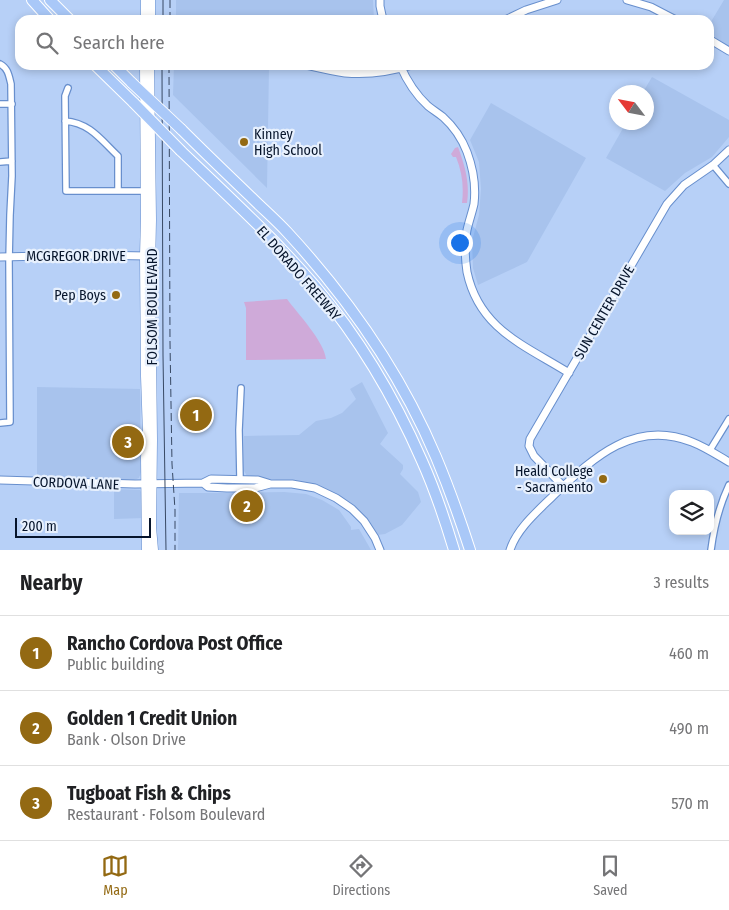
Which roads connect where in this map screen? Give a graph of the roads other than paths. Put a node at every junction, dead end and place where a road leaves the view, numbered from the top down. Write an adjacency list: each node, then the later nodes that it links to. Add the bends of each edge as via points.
1 (32, 0): 8 (highway)
2 (50, 0): 9 (highway)
3 (145, 0): 10 (main road)
4 (151, 0): 11 (main road)
5 (380, 0): 12 (street)
6 (557, 0): 13 (street)
7 (627, 0): 14 (street)
8 (46, 15)
9 (65, 15)
10 (145, 15)
11 (151, 15)
12 (381, 15)
13 (516, 15)
14 (666, 15)
15 (714, 42): 16 (street)
16 (729, 51)
17 (0, 64): 27 (street, via 10,77)
18 (100, 70): 58 (highway, EL DORADO FREEWAY, bridge, via 283,250 347,328 375,370 422,460)
19 (119, 70): 59 (highway, EL DORADO FREEWAY, bridge, via 286,231 358,320 387,363 436,456)
20 (144, 70): 35 (main road, FOLSOM BOULEVARD)
21 (150, 70): 35 (main road, FOLSOM BOULEVARD, via 152,140)
22 (328, 70): 23 (street, via 354,73)
23 (389, 70)
24 (402, 70): 39 (street, via 427,105 454,129 467,153 472,170 474,203 465,259 473,292 487,316 505,334)
25 (68, 88): 28 (street)
26 (0, 104): 27 (street)
27 (12, 104): 30 (street)
28 (65, 121): 34 (street, via 85,126 118,156); 34 (street, via 66,191)
29 (729, 150): 32 (street, SUN CENTER DRIVE)
30 (12, 161): 31 (street); 38 (street)
31 (0, 162)
32 (713, 165): 33 (street); 39 (street, SUN CENTER DRIVE, via 684,185 667,204)
33 (729, 184)
34 (118, 191): 35 (street)
35 (148, 191): 36 (main road, FOLSOM BOULEVARD)
36 (148, 256): 38 (street, MCGREGOR DRIVE); 40 (main road, FOLSOM BOULEVARD); 42 (main road, FOLSOM BOULEVARD)
37 (0, 257): 38 (street, MCGREGOR DRIVE)
38 (9, 257): 44 (street, via 10,422)
39 (569, 373): 53 (street, SUN CENTER DRIVE, via 529,446 534,456)
40 (145, 376): 42 (main road); 49 (main road, FOLSOM BOULEVARD)
41 (241, 388): 47 (street)
42 (152, 401): 49 (main road, FOLSOM BOULEVARD)
43 (729, 419): 45 (street)
44 (0, 422)
45 (710, 450): 46 (street); 53 (street, via 669,435 639,437 603,453)
46 (729, 462)
47 (240, 479): 50 (street); 51 (street, via 210,480); 54 (street, via 244,484)
48 (0, 480): 49 (street, CORDOVA LANE)
49 (149, 484): 51 (street, CORDOVA LANE); 55 (main road, FOLSOM BOULEVARD); 56 (main road, FOLSOM BOULEVARD)
50 (272, 484): 54 (street); 57 (street, via 315,488 336,498 364,521)
51 (205, 485): 54 (street)
52 (729, 485): 61 (street, via 722,499)
53 (563, 486): 60 (street, via 528,521)
54 (263, 487)
55 (146, 550)
56 (154, 550)
57 (380, 550)
58 (454, 550)
59 (470, 550)
60 (510, 550)
61 (711, 550)

